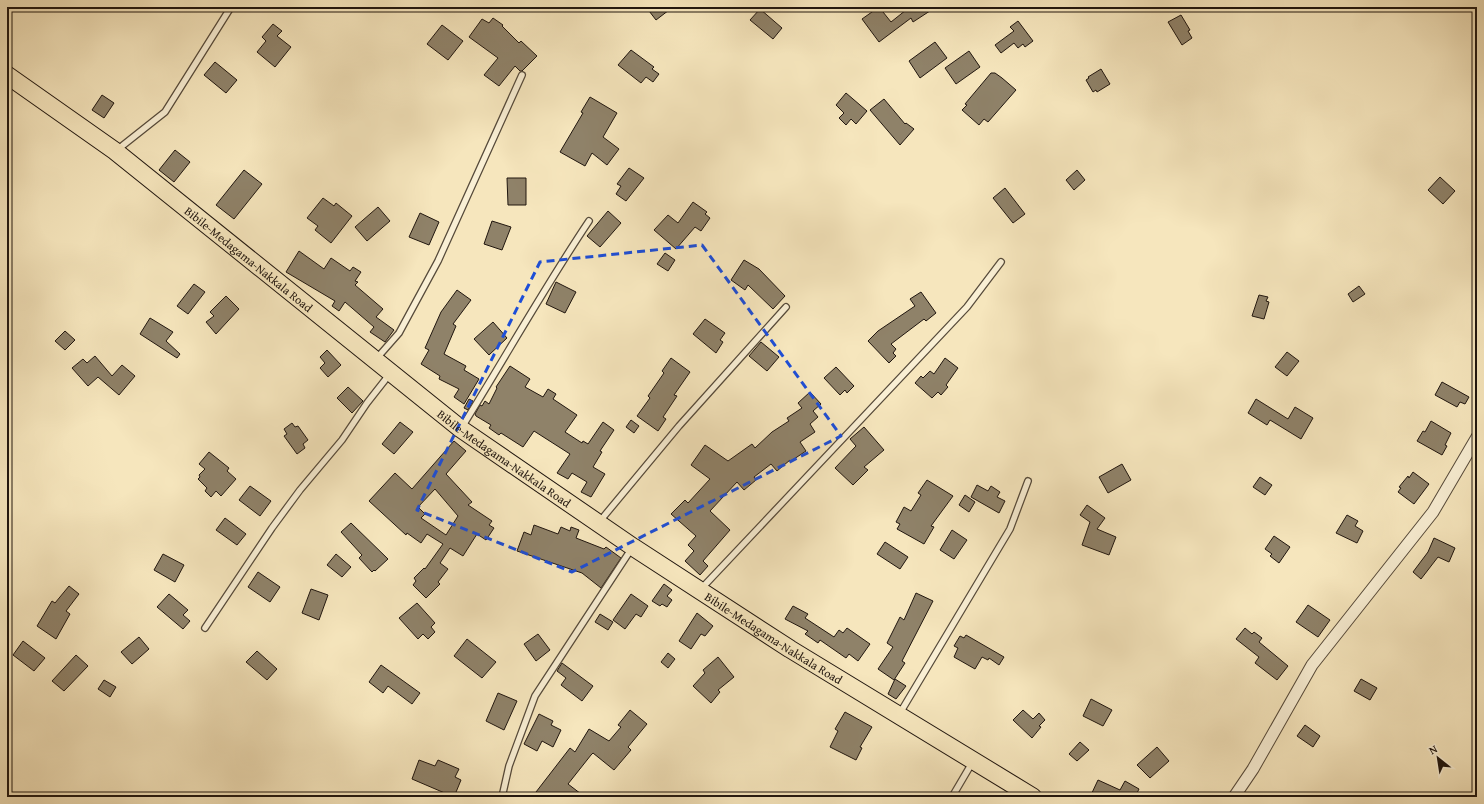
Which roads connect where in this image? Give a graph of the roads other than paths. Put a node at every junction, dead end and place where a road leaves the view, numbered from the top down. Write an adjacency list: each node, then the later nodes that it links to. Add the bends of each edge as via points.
1 (231, 7): 4 (lane, via 165,112)
2 (522, 74): 8 (lane, via 438,260 399,333)
3 (7, 75): 4 (main road, Bibile-Medagama-Nakkala Road)
4 (115, 152): 8 (main road, Bibile-Medagama-Nakkala Road)
5 (589, 221): 10 (lane, via 548,282 525,325)
6 (1001, 262): 15 (lane, via 961,313)
7 (786, 307): 13 (lane, via 679,426)
8 (376, 360): 9 (main road, Bibile-Medagama-Nakkala Road)
9 (391, 373): 10 (main road, Bibile-Medagama-Nakkala Road); 16 (lane, via 272,528)
10 (461, 429): 13 (main road, Bibile-Medagama-Nakkala Road)
11 (1477, 437): 22 (street, via 1433,512 1312,665 1253,769)
12 (1028, 481): 17 (lane, via 1010,529)
13 (599, 522): 14 (main road, Bibile-Medagama-Nakkala Road)
14 (633, 547): 15 (main road, Bibile-Medagama-Nakkala Road); 19 (lane, via 535,696 509,766)
15 (699, 590): 17 (main road, Bibile-Medagama-Nakkala Road)
16 (205, 628)
17 (898, 716): 18 (main road, Bibile-Medagama-Nakkala Road)
18 (973, 762): 20 (lane); 21 (main road, Bibile-Medagama-Nakkala Road)
19 (502, 797)
20 (952, 797)
21 (1033, 797)
22 (1234, 797)

